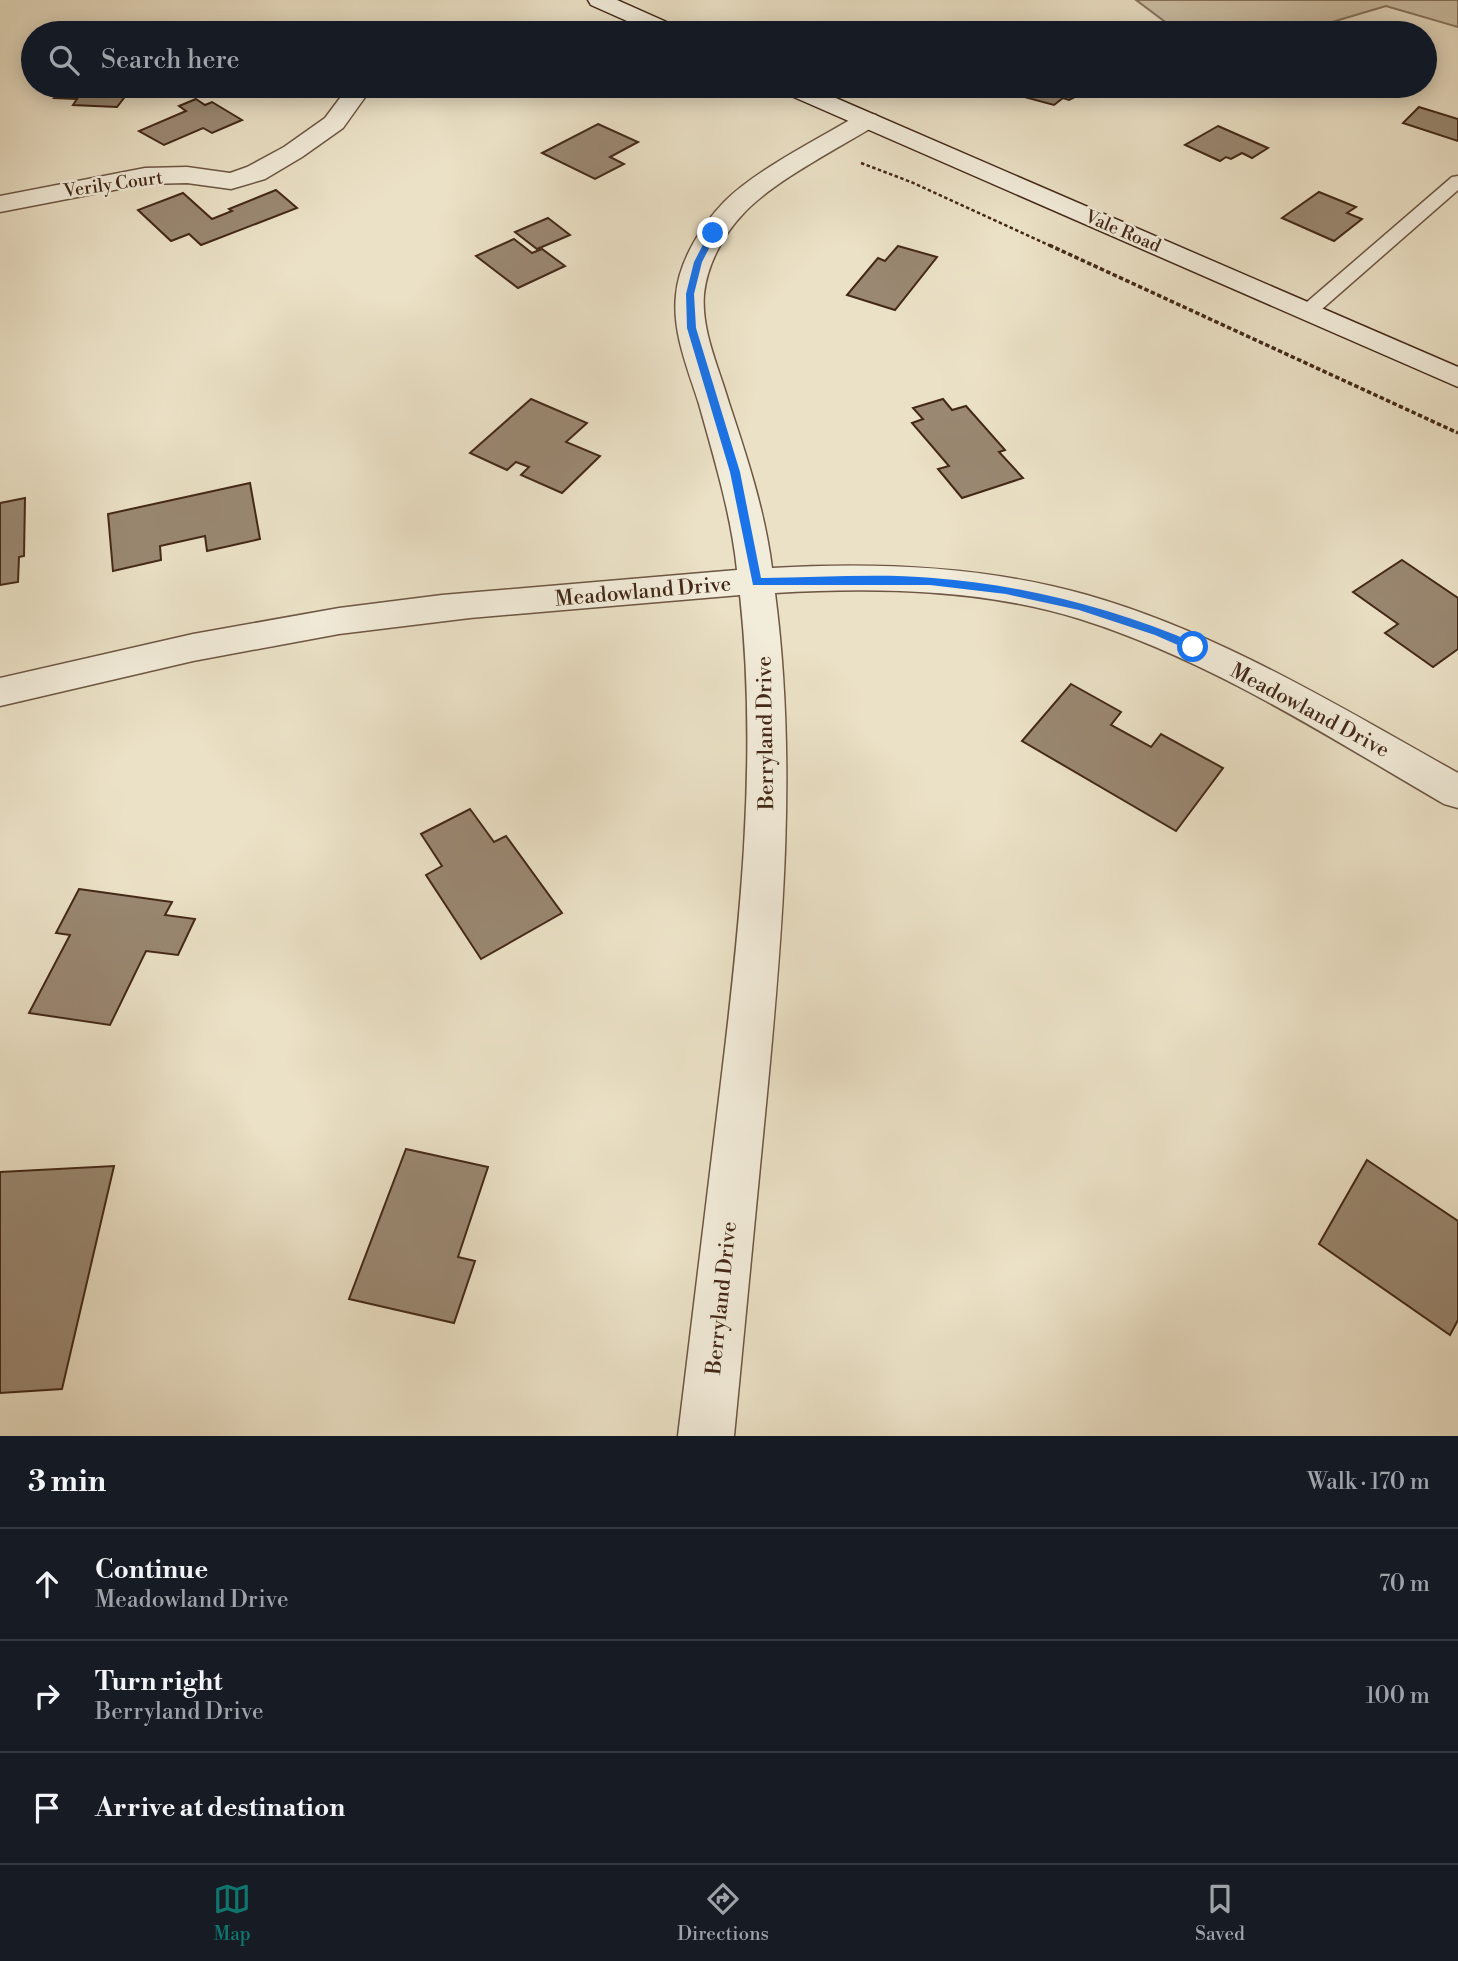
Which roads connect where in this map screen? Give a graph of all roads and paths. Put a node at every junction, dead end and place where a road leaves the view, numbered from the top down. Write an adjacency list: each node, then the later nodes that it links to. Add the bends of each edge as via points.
1 (599, 0): 2 (street)
2 (645, 21)
3 (352, 98): 8 (street, Verily Court, via 334,123 293,152 257,173 231,181 145,176)
4 (816, 98): 5 (street, Vale Road)
5 (867, 120): 6 (street, Berryland Drive); 9 (street, Vale Road)
6 (822, 147): 11 (path, via 911,182); 12 (street, Berryland Drive, via 734,207 698,262 690,294 691,328 735,472)
7 (1458, 181): 9 (lane)
8 (0, 204)
9 (1307, 312): 10 (street, Vale Road)
10 (1458, 378)
11 (1458, 433)
12 (756, 582): 13 (street, Meadowland Drive, via 391,614 270,632); 14 (street, Meadowland Drive, via 930,581 1006,590 1081,606 1193,647); 15 (street, Berryland Drive, via 762,629 767,816 758,961)
13 (0, 692)
14 (1458, 792)
15 (706, 1436)

